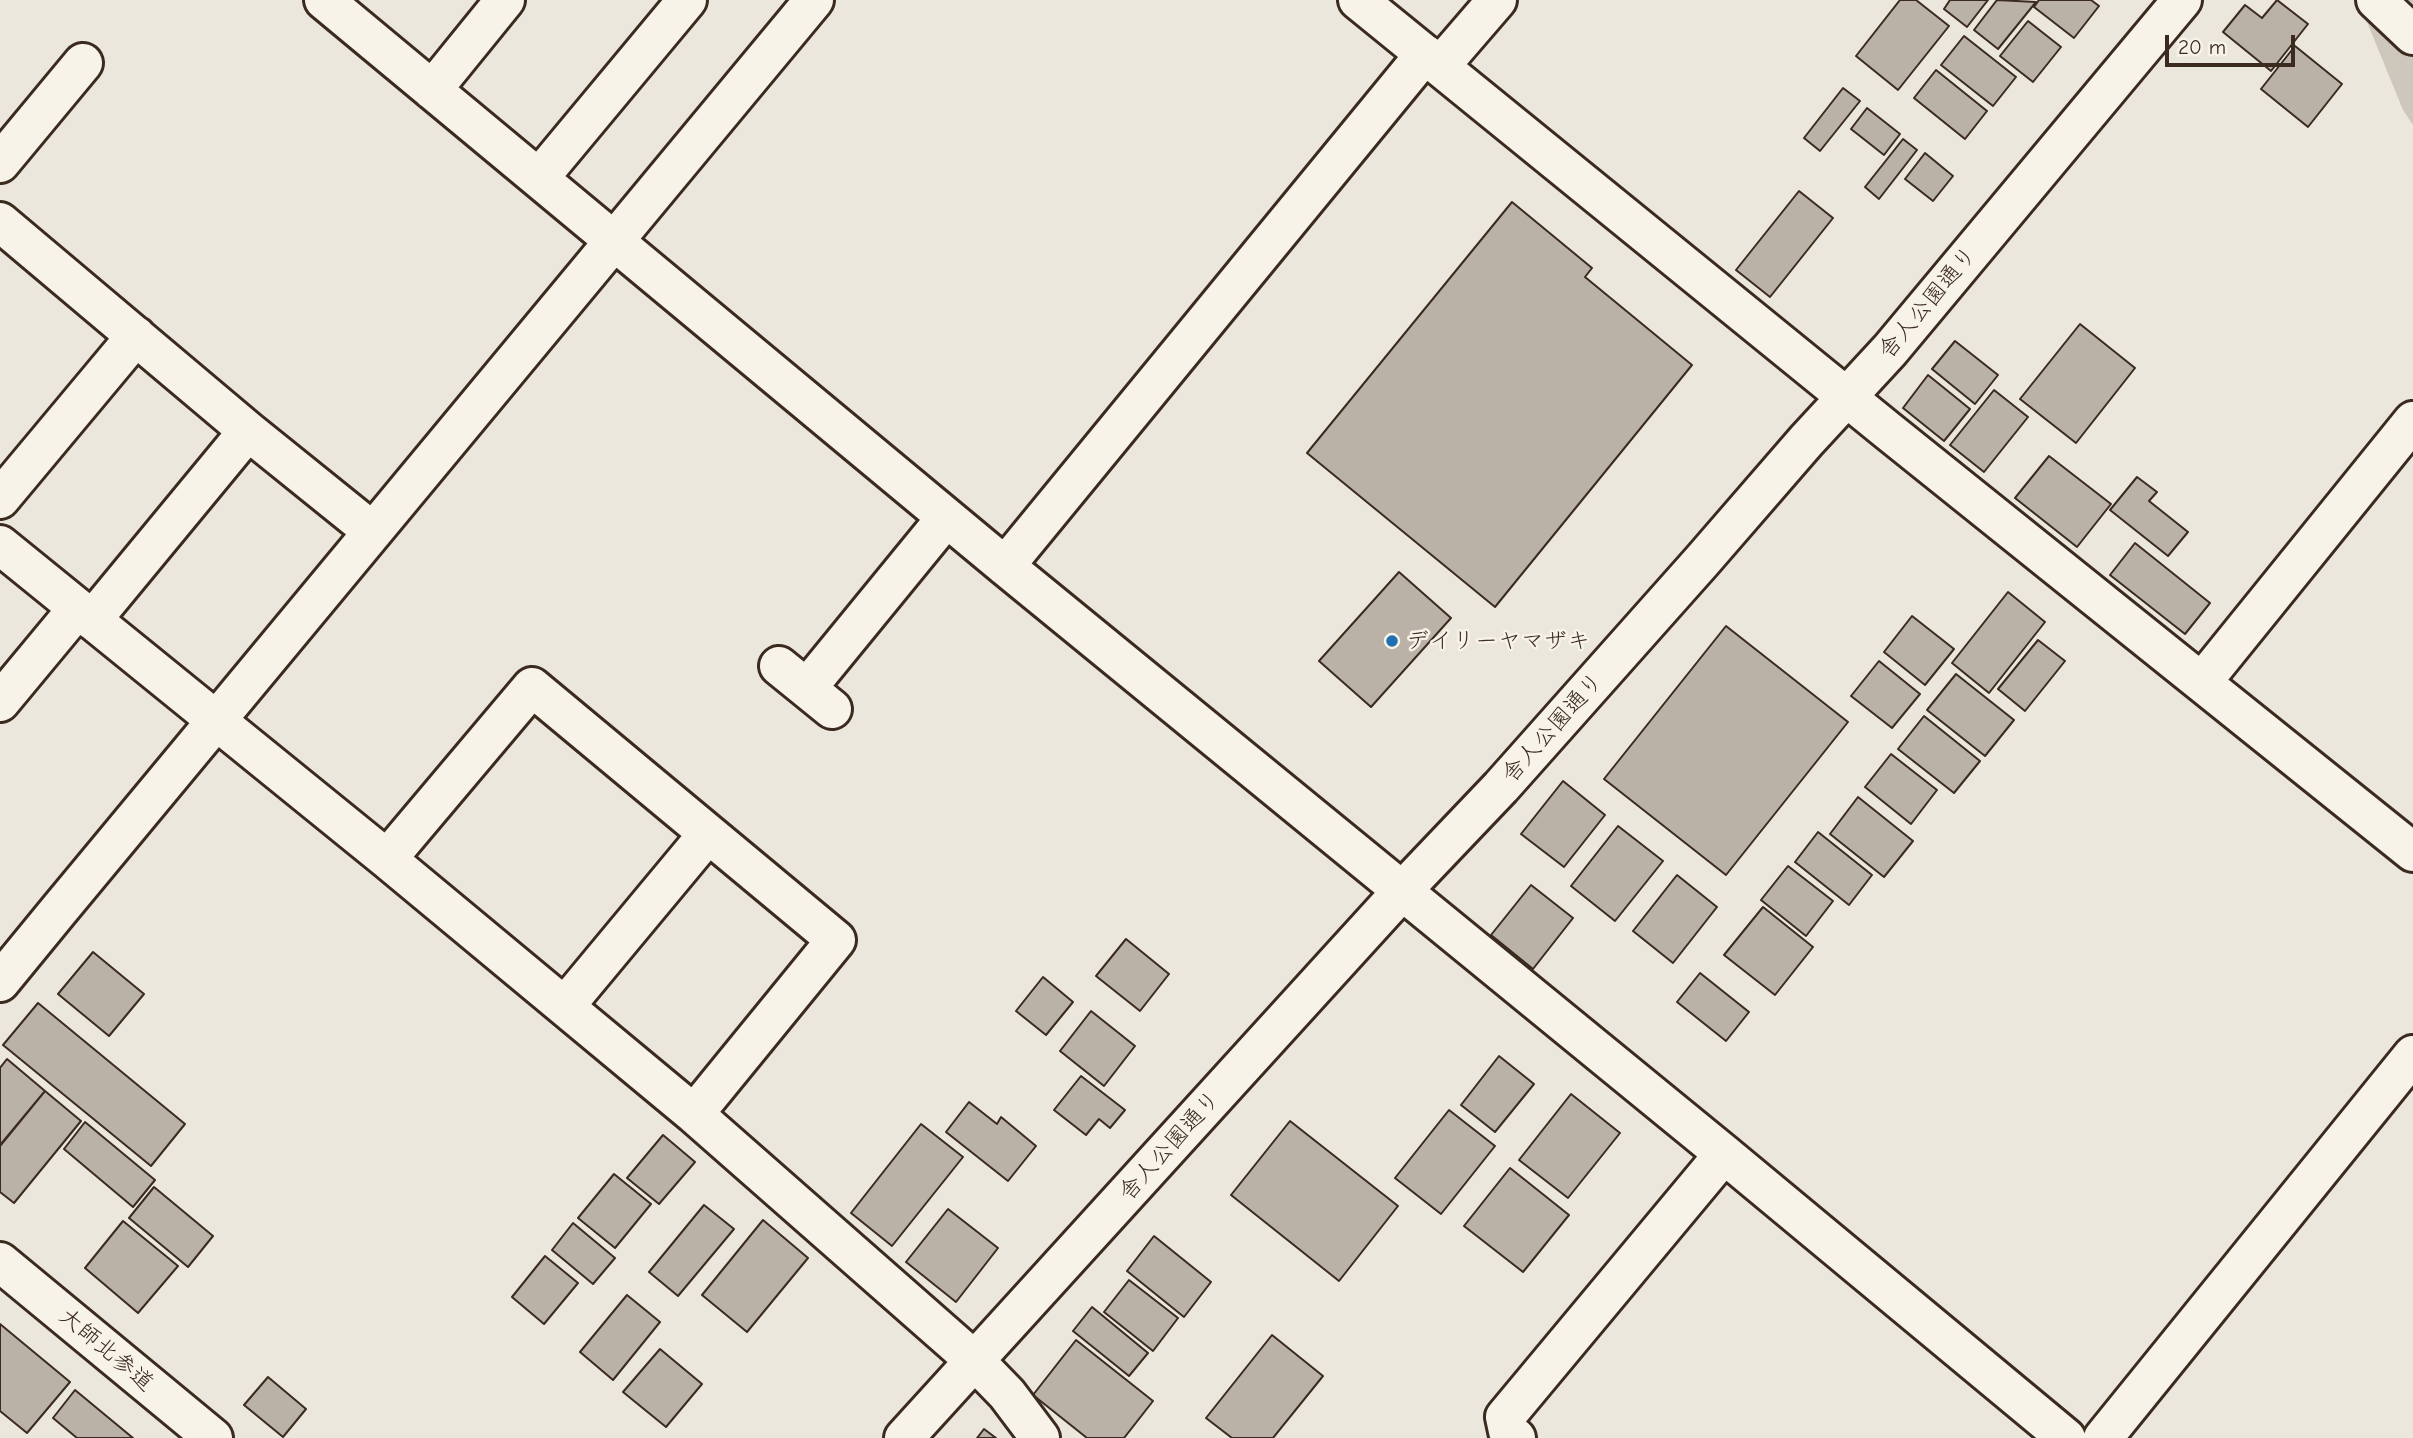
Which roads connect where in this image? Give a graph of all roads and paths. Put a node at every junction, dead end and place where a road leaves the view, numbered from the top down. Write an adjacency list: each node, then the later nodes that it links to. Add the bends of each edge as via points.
1 (324, 0): 12 (street)
2 (505, 0): 12 (street)
3 (687, 0): 14 (street)
4 (814, 0): 16 (street)
5 (1358, 0): 10 (street)
6 (1497, 0): 10 (street)
7 (2182, 0): 18 (street, 舎人公園通り)
8 (2376, 0): 9 (street)
9 (2413, 36)
10 (1433, 60): 18 (street); 25 (street)
11 (83, 64): 13 (street)
12 (432, 90): 14 (street)
13 (0, 163)
14 (539, 178): 16 (street)
15 (0, 222): 17 (street)
16 (614, 243): 22 (street); 23 (street)
17 (136, 336): 20 (street); 21 (street)
18 (1846, 397): 27 (street); 34 (street, 舎人公園通り, via 1502,787)
19 (2413, 421): 27 (street)
20 (248, 432): 23 (street); 26 (street)
21 (0, 499)
22 (946, 517): 25 (street); 28 (street)
23 (372, 531): 30 (street)
24 (0, 545): 26 (street)
25 (1005, 566): 34 (street)
26 (85, 614): 29 (street); 30 (street)
27 (2202, 682): 32 (street)
28 (806, 688)
29 (0, 702)
30 (214, 720): 33 (street); 35 (street)
31 (708, 834): 33 (street, via 532,687); 36 (street); 38 (street, via 845,929)
32 (2413, 852)
33 (387, 859): 36 (street)
34 (1402, 891): 39 (street); 41 (street, 舎人公園通り)
35 (0, 982)
36 (565, 1006): 38 (street)
37 (2413, 1055): 47 (street)
38 (694, 1114): 41 (street)
39 (1724, 1154): 45 (street, via 1505,1417 1508,1431); 46 (street)
40 (0, 1262): 42 (street, 大師北参道)
41 (975, 1361): 43 (street, 舎人公園通り); 44 (street)
42 (212, 1438)
43 (904, 1438)
44 (1040, 1438)
45 (1517, 1438)
46 (2066, 1438)
47 (2103, 1438)

